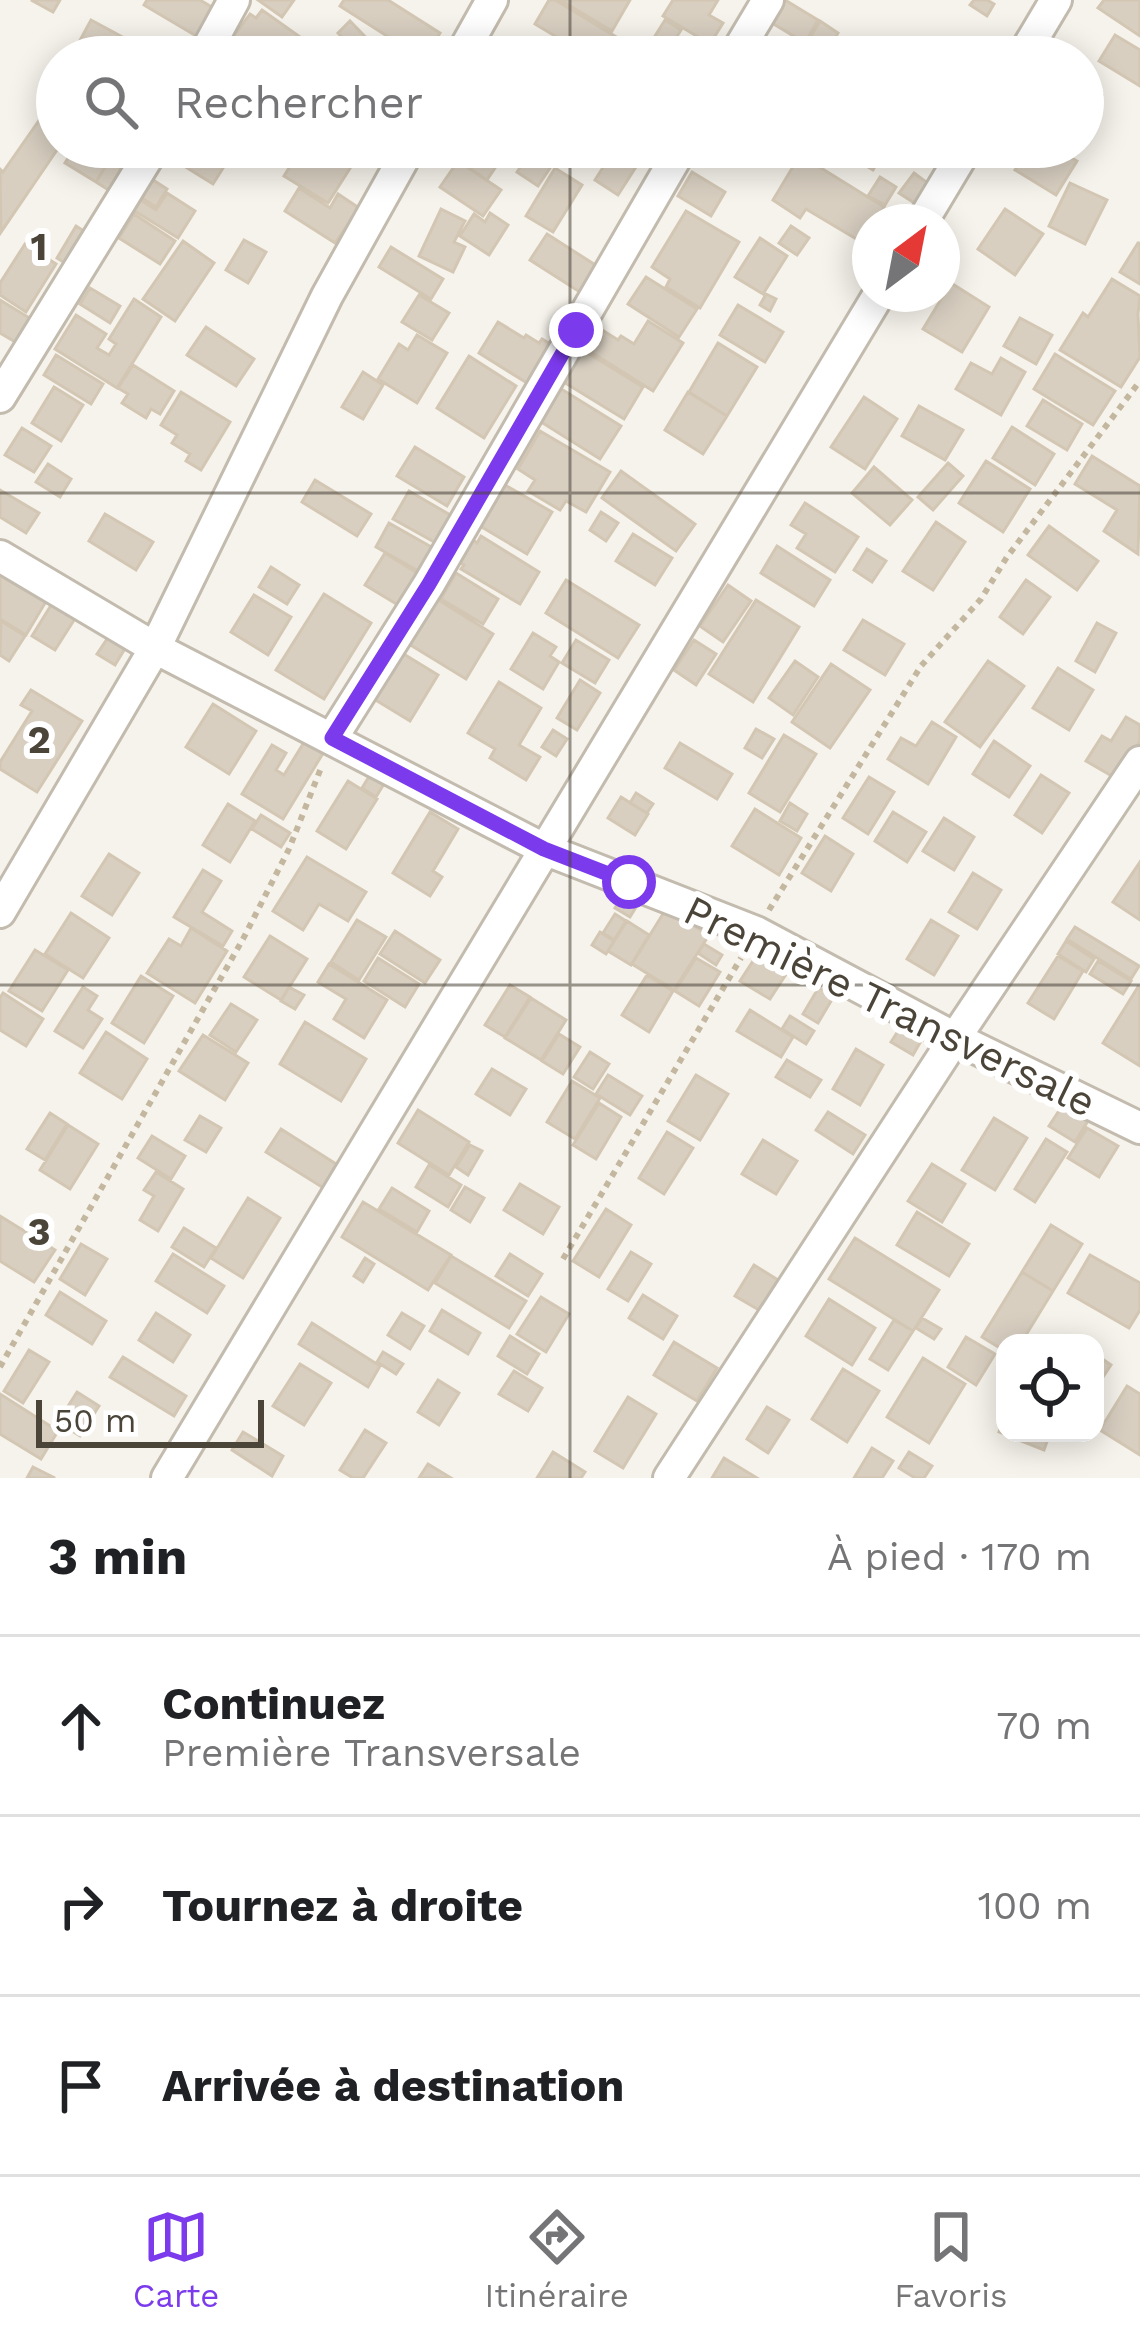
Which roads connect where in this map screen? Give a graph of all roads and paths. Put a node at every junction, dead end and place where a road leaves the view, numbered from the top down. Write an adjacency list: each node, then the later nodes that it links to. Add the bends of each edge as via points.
1 (234, 0): 5 (street)
2 (492, 0): 6 (street)
3 (767, 0): 7 (street)
4 (1056, 0): 8 (street)
5 (214, 36)
6 (472, 36)
7 (746, 36)
8 (1035, 36)
9 (141, 168): 16 (street)
10 (398, 168): 18 (street)
11 (670, 168): 19 (street)
12 (955, 168): 13 (street)
13 (933, 204)
14 (868, 312): 21 (street)
15 (1140, 381): 23 (path, via 981,599 921,666)
16 (0, 397)
17 (0, 556): 18 (street, Première Transversale)
18 (155, 649): 19 (street, Première Transversale); 22 (street)
19 (332, 738): 21 (street, Première Transversale); 27 (path, via 243,939)
20 (1140, 762): 24 (street)
21 (544, 849): 23 (street, Première Transversale); 28 (street)
22 (0, 912)
23 (756, 932): 24 (street, Première Transversale); 26 (path)
24 (955, 1038): 25 (street, Première Transversale); 29 (street)
25 (1140, 1128)
26 (562, 1259)
27 (0, 1367)
28 (166, 1478)
29 (669, 1478)

